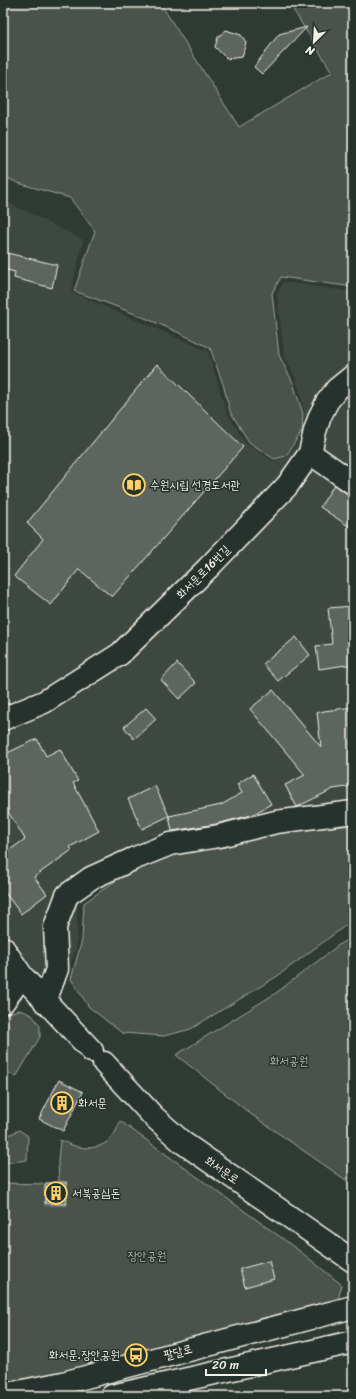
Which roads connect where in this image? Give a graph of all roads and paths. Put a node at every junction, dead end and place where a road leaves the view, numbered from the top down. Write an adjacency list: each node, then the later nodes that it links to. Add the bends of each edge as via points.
1 (353, 376): 2 (street, 화서문로16번길, via 337,389 327,402 314,430)
2 (310, 453): 3 (street); 4 (street, 화서문로16번길, via 286,486 208,568 120,654 44,702)
3 (353, 483)
4 (3, 719)
5 (353, 812): 9 (street, via 276,822 219,836 170,844 91,878 67,895 56,926 57,969)
6 (3, 948): 7 (street, 화서문로)
7 (22, 976): 8 (street); 9 (street, 화서문로)
8 (3, 1002)
9 (45, 1002): 10 (street, 화서문로, via 153,1116 182,1142)
10 (353, 1261)
11 (353, 1306): 13 (street, 팔달로, via 63,1383)
12 (353, 1342): 14 (street)
13 (3, 1395)
14 (112, 1396)

